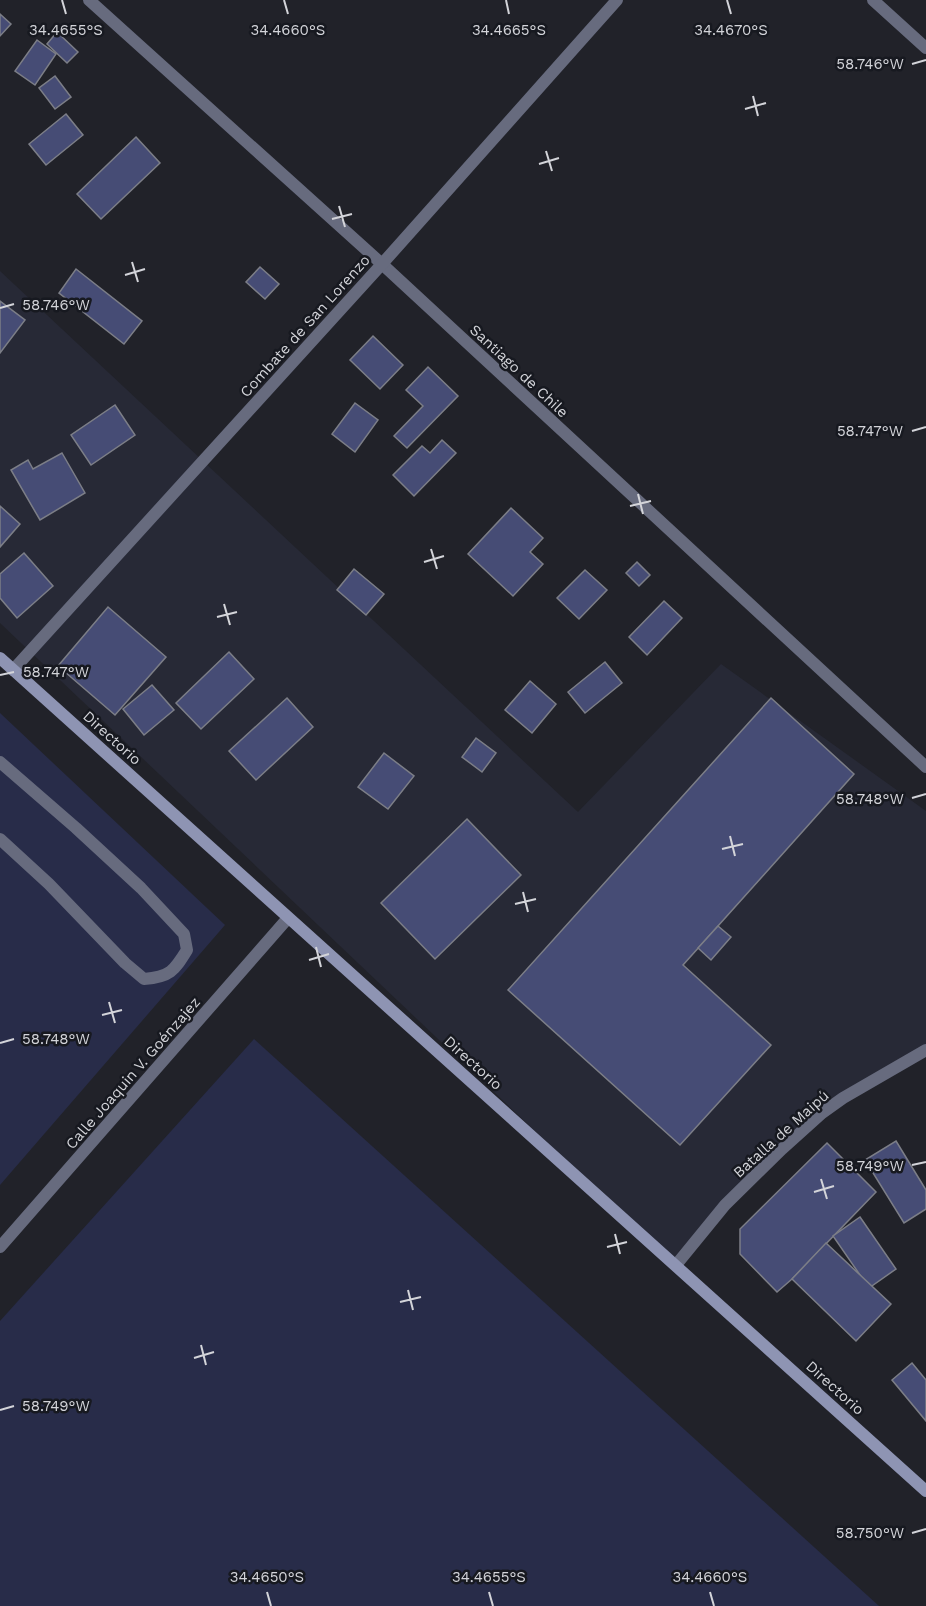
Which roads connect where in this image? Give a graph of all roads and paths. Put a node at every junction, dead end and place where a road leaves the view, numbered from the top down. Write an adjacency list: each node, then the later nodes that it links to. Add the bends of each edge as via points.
1 (89, 0): 5 (street, Santiago de Chile)
2 (617, 0): 5 (street, Combate de San Lorenzo)
3 (873, 0): 4 (street)
4 (926, 48)
5 (382, 264): 7 (street, Combate de San Lorenzo); 9 (street, Santiago de Chile)
6 (0, 658): 7 (main road, Directorio)
7 (14, 670): 11 (main road, Directorio)
8 (0, 762): 10 (street, via 141,888 184,934 187,950 176,968 159,978 144,979)
9 (926, 766)
10 (0, 839)
11 (288, 918): 13 (street, Calle Joaquin V. Goénzajez); 14 (main road, Directorio)
12 (926, 1050): 14 (street, Batalla de Maipú, via 822,1113 725,1205)
13 (0, 1247)
14 (676, 1265): 15 (main road, Directorio)
15 (926, 1491)

